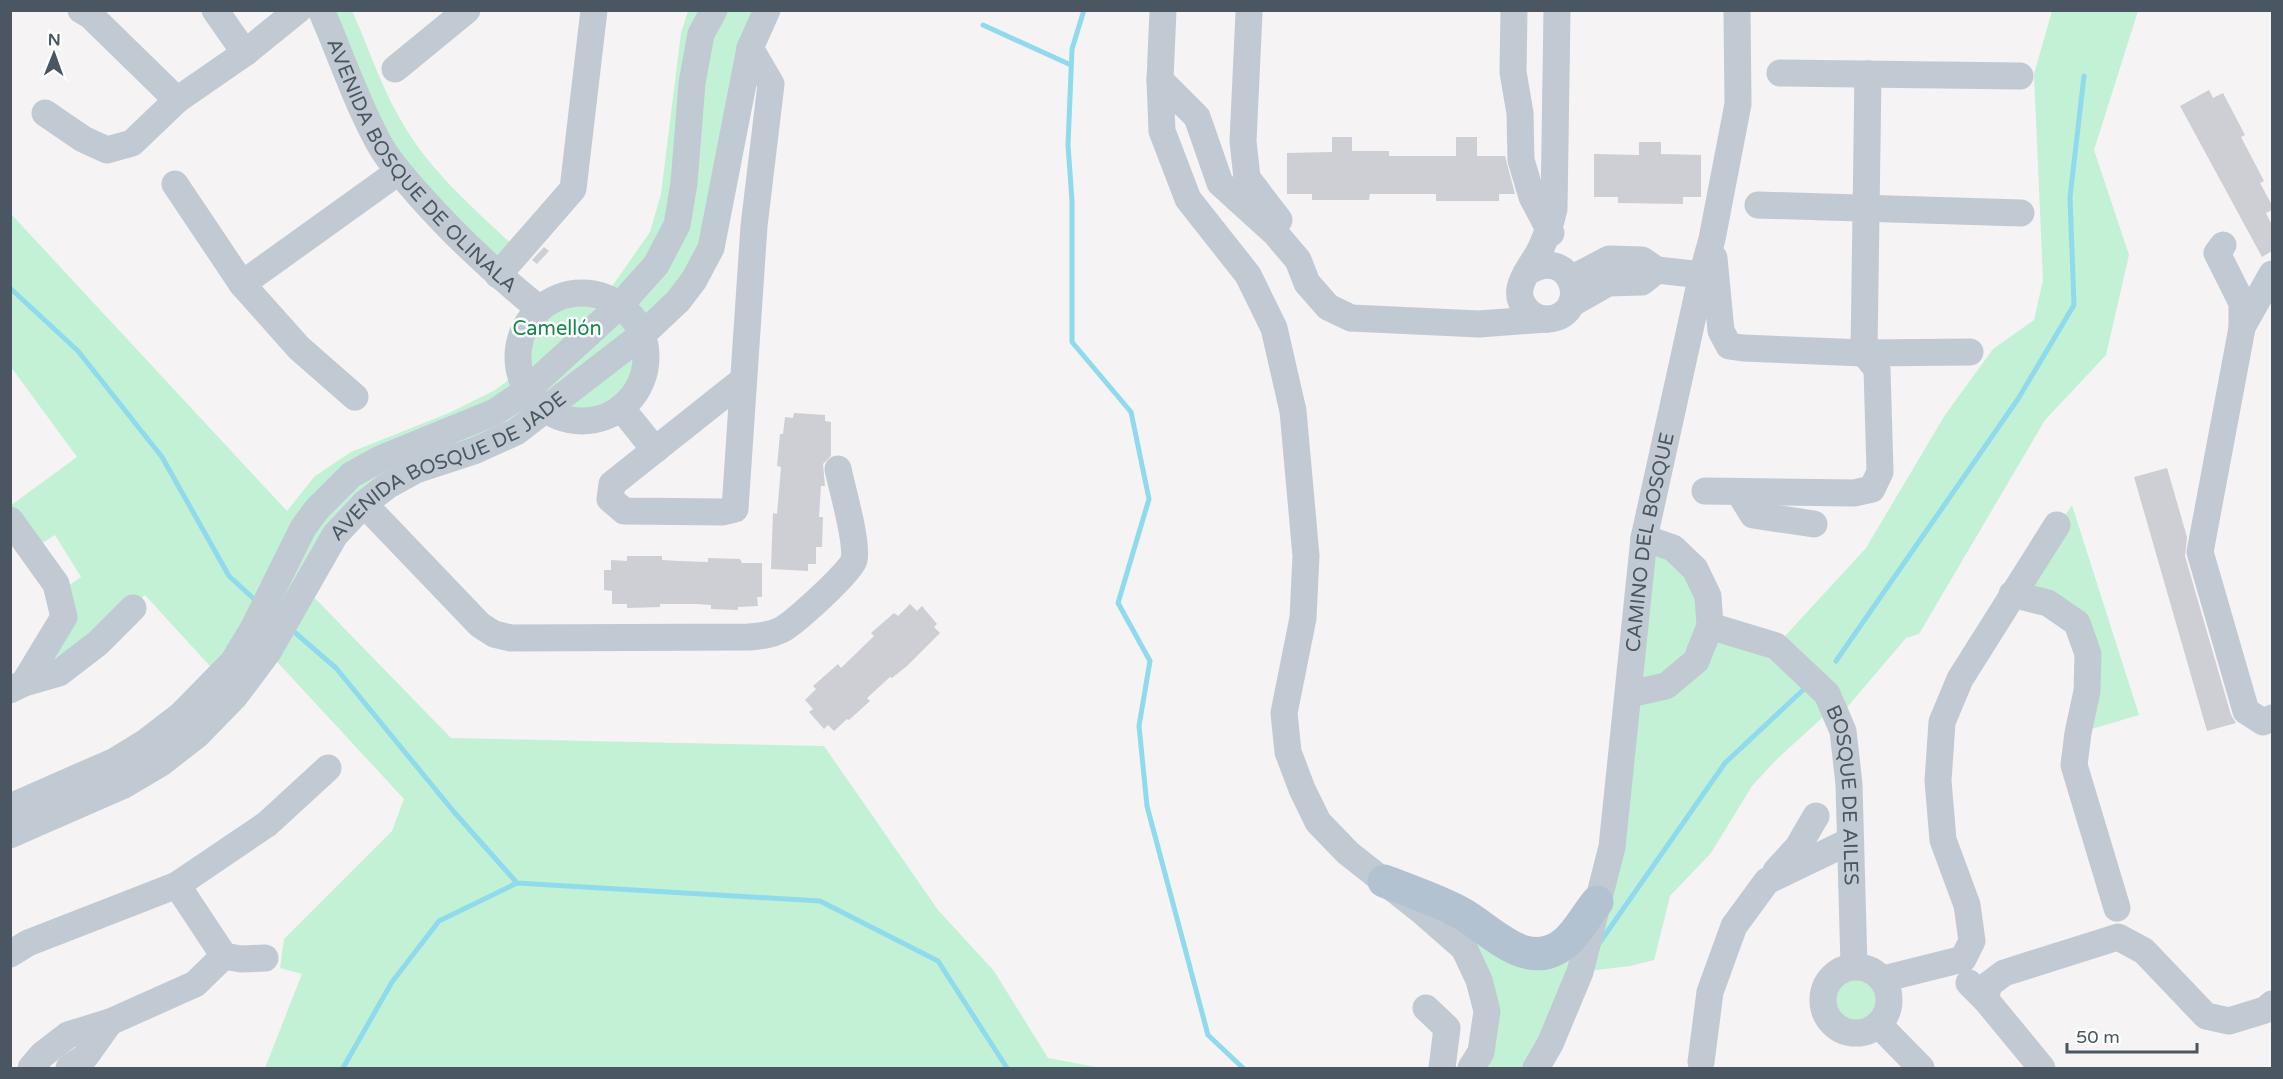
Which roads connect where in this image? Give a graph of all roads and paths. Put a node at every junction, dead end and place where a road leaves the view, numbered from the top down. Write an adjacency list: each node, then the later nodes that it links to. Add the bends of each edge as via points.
1 (81, 10): 21 (street)
2 (215, 10): 15 (street)
3 (298, 10): 15 (street)
4 (321, 10): 23 (street, AVENIDA BOSQUE DE OLINALA, via 374,134)
5 (467, 10): 16 (street)
6 (594, 10): 33 (street, via 573,189)
7 (714, 10): 38 (street, AVENIDA BOSQUE DE JADE, via 701,34 692,83 677,225 656,265)
8 (767, 10): 14 (street, AVENIDA BOSQUE DE JADE)
9 (1163, 10): 20 (street)
10 (1514, 10): 28 (street, via 1513,72 1520,113 1521,160 1532,197)
11 (1557, 10): 28 (street, via 1554,209)
12 (1737, 10): 29 (street, CAMINO DEL BOSQUE, via 1738,104)
13 (1249, 13): 31 (street, via 1243,141 1247,178 1289,233)
14 (750, 48): 43 (street, AVENIDA BOSQUE DE JADE, via 711,248 678,301); 46 (street, via 771,84 754,226)
15 (245, 53): 21 (street)
16 (395, 69)
17 (1780, 73): 18 (street)
18 (1868, 74): 19 (street); 26 (street)
19 (2020, 76)
20 (1160, 81): 31 (street, via 1197,117 1220,183); 73 (street, via 1162,131 1188,199 1248,275 1274,328 1293,411 1306,556 1303,618 1284,713 1287,752 1318,822 1348,853)
21 (177, 100): 22 (street, via 132,143 107,150)
22 (45, 113)
23 (399, 172): 33 (street, AVENIDA BOSQUE DE OLINALA, via 448,228); 36 (street)
24 (175, 184): 36 (street)
25 (1758, 205): 26 (street)
26 (1866, 208): 27 (street); 45 (street)
27 (2021, 213)
28 (1549, 229): 35 (street); 37 (street)
29 (1712, 239): 34 (street, CAMINO DEL BOSQUE); 45 (street, via 1721,331 1729,346)
30 (2223, 245): 42 (street, via 2217,253 2242,303)
31 (1298, 260): 41 (street, via 1307,283 1328,307 1351,318)
32 (2272, 274): 42 (street)
33 (498, 275): 39 (street, AVENIDA BOSQUE DE OLINALA)
34 (1702, 275): 37 (street, via 1657,270 1642,282); 61 (street, CAMINO DEL BOSQUE)
35 (1522, 283): 37 (street, via 1537,266 1550,264); 40 (street, via 1523,307 1533,316); 41 (street)
36 (242, 284): 48 (street, via 298,348)
37 (1568, 284): 40 (street, via 1565,312)
38 (621, 304): 39 (street, via 594,293 574,293); 43 (street); 47 (street, AVENIDA BOSQUE DE JADE)
39 (538, 308): 47 (street, via 521,333 518,352 518,373)
40 (1547, 319): 41 (street)
41 (1479, 324)
42 (2242, 328): 67 (street, via 2200,552 2246,711 2263,722)
43 (643, 334): 49 (street, via 647,366 634,396); 50 (street, AVENIDA BOSQUE DE JADE)
44 (1970, 352): 45 (street)
45 (1864, 353): 54 (street, via 1877,369 1880,472 1872,489 1854,493)
46 (743, 380): 51 (street); 51 (street, via 735,509 624,511 610,499 612,484)
47 (526, 391): 50 (street); 56 (street, AVENIDA BOSQUE DE JADE, via 495,412 351,475)
48 (355, 397)
49 (622, 409): 50 (street, via 576,422); 51 (street)
50 (545, 410): 55 (street, AVENIDA BOSQUE DE JADE, via 516,432 416,470)
51 (655, 450)
52 (838, 469): 55 (street, via 854,561 847,573 784,629 750,637 510,638 494,634 480,625)
53 (1705, 491): 54 (street)
54 (1739, 492): 58 (street, via 1753,515)
55 (364, 504): 60 (street, AVENIDA BOSQUE DE JADE)
56 (317, 509): 60 (street); 69 (street, AVENIDA BOSQUE DE JADE, via 303,528 233,662 181,715 115,761)
57 (10, 520): 65 (street, via 56,584 64,617)
58 (1814, 524)
59 (2057, 525): 62 (street)
60 (340, 530): 71 (street, AVENIDA BOSQUE DE JADE, via 267,652 235,696 197,735 161,764 122,786)
61 (1644, 538): 64 (street, via 1673,548 1695,568 1708,596); 66 (street, CAMINO DEL BOSQUE)
62 (2012, 594): 77 (street, via 2048,603 2077,623 2088,654 2087,691 2074,765); 82 (street, via 1960,678 1942,722 1938,781 1943,840 1967,905 1972,941 1963,959)
63 (132, 608): 65 (street, via 98,643 59,673)
64 (1710, 626): 66 (street, via 1696,661 1666,686); 72 (street, BOSQUE DE AILES, via 1776,646 1827,693 1844,731)
65 (17, 686)
66 (1629, 694): 76 (street, CAMINO DEL BOSQUE, via 1612,847)
67 (2272, 718)
68 (328, 768): 75 (street, via 267,824)
69 (10, 807)
70 (1816, 816): 74 (street, via 1798,847)
71 (10, 835)
72 (1850, 841): 74 (street); 81 (street, BOSQUE DE AILES)
73 (1384, 881): 76 (main road, via 1461,913 1509,946 1529,954 1547,952 1566,942); 91 (street, via 1464,948 1479,980 1487,1011 1486,1031 1481,1052)
74 (1767, 881): 87 (street, via 1734,926 1710,992)
75 (177, 885): 78 (street, via 28,943); 79 (street)
76 (1597, 902): 92 (street, CAMINO DEL BOSQUE, via 1580,972)
77 (2117, 908)
78 (10, 954)
79 (224, 956): 80 (street); 85 (street, via 195,984)
80 (265, 958)
81 (1854, 966): 82 (street, via 1870,969); 86 (street, via 1833,974 1822,992 1824,1013 1838,1029 1859,1034)
82 (1883, 980): 86 (street, via 1890,994 1888,1011)
83 (2272, 1004): 94 (street, via 2265,1010 2229,1021 2206,1016 2144,951 2118,937 2004,973 1977,992)
84 (1426, 1008): 90 (street, via 1447,1028)
85 (110, 1022): 88 (street, via 68,1035); 89 (street, via 85,1057)
86 (1879, 1025): 93 (street)
87 (1701, 1062)
88 (32, 1068)
89 (69, 1068)
90 (1442, 1068)
91 (1471, 1068)
92 (1536, 1068)
93 (1921, 1068)
94 (2042, 1068)

